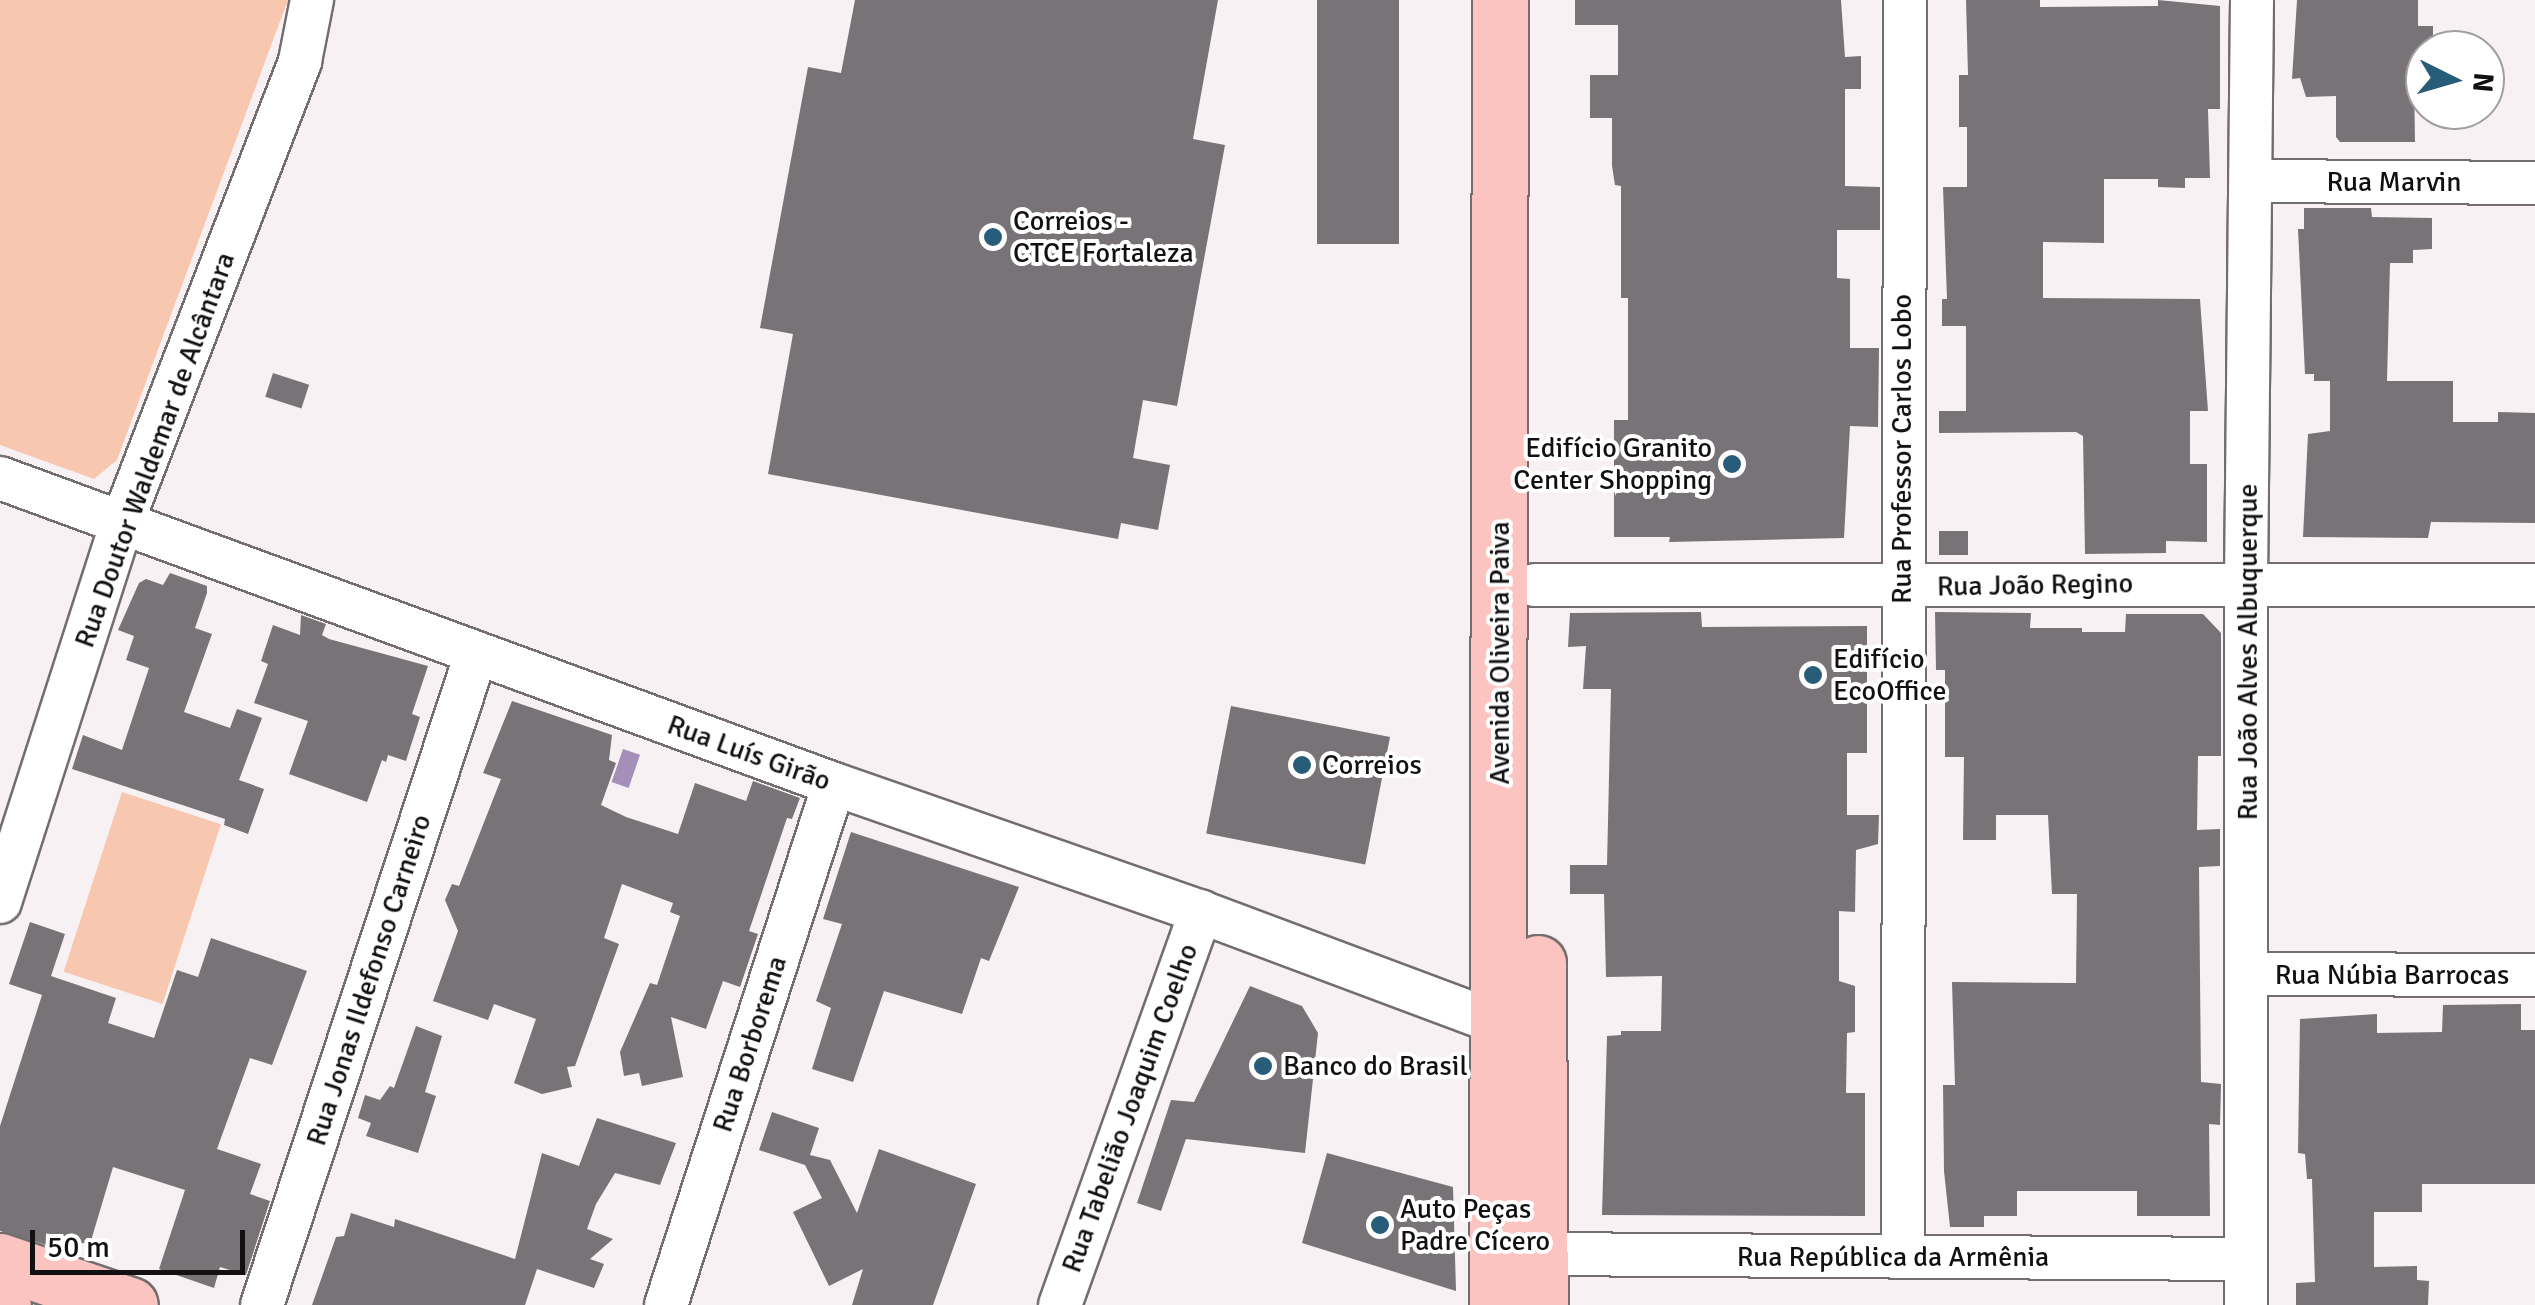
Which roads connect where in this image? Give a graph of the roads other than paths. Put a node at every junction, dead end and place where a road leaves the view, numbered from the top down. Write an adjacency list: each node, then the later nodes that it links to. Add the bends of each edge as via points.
1 (312, 0): 9 (street, Rua Doutor Waldemar de Alcântara, via 300,61)
2 (1500, 0): 20 (main road, Avenida Oliveira Paiva)
3 (1538, 0): 11 (main road, Avenida Oliveira Paiva)
4 (1904, 0): 13 (street, Rua Professor Carlos Lobo)
5 (2252, 0): 6 (street, Rua João Alves Albuquerque)
6 (2252, 181): 7 (street, Rua Marvin); 10 (street, Rua João Alves Albuquerque)
7 (2535, 183)
8 (0, 478): 9 (street, Rua Luís Girão)
9 (122, 523): 14 (street, Rua Luís Girão); 16 (street, Rua Doutor Waldemar de Alcântara)
10 (2246, 582): 12 (street, Rua João Regino); 13 (street, Rua João Regino); 18 (street, Rua João Alves Albuquerque)
11 (1535, 585): 13 (street, Rua João Regino); 24 (main road, Avenida Oliveira Paiva)
12 (2535, 585)
13 (1902, 587): 21 (street, Rua Professor Carlos Lobo)
14 (476, 654): 15 (street, Rua Luís Girão); 26 (street, Rua Jonas Ildefonso Carneiro)
15 (834, 784): 17 (street, Rua Luís Girão); 27 (street, Rua Borborema)
16 (0, 902)
17 (1201, 912): 20 (street, Rua Luís Girão); 28 (street, Rua Tabelião Joaquim Coelho)
18 (2249, 974): 19 (street, Rua Núbia Barrocas); 22 (street, Rua João Alves Albuquerque)
19 (2535, 975)
20 (1500, 1024): 29 (main road, Avenida Oliveira Paiva)
21 (1903, 1257): 22 (street, Rua República da Armênia); 24 (street, Rua República da Armênia)
22 (2246, 1259): 30 (street, Rua João Alves Albuquerque)
23 (0, 1260): 25 (main road)
24 (1540, 1280)
25 (130, 1305)
26 (262, 1305)
27 (666, 1305)
28 (1060, 1305)
29 (1497, 1305)
30 (2246, 1305)

